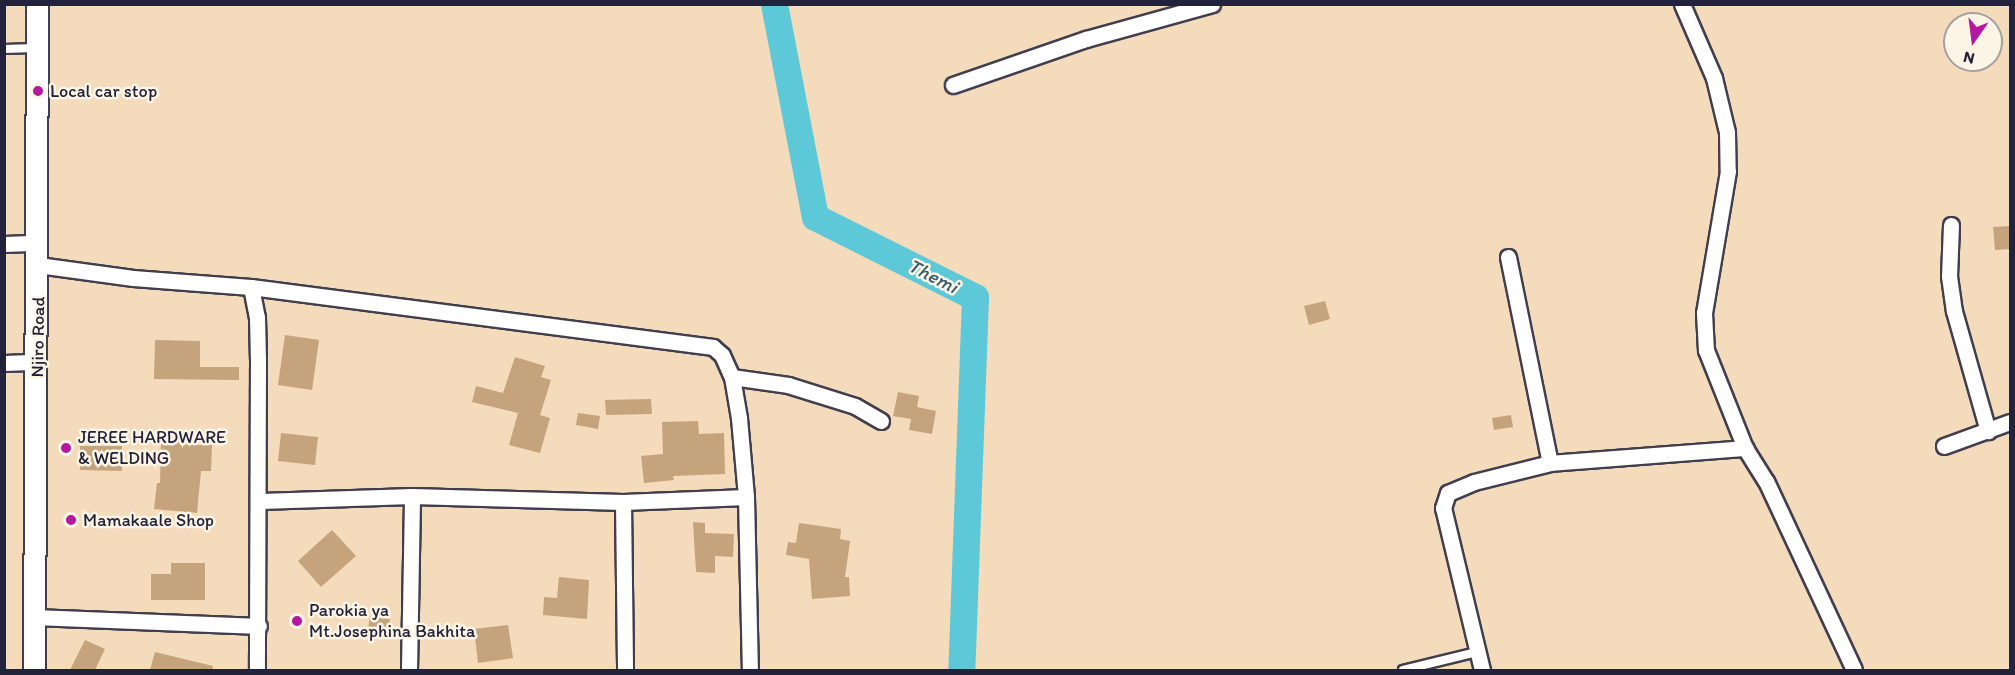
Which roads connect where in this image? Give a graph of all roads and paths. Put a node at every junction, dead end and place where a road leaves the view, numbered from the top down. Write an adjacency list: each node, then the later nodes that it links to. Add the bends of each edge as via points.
1 (37, 4): 4 (street, Njiro Road)
2 (1212, 4): 6 (street, via 1086,39)
3 (1682, 4): 20 (street, via 1714,78 1727,132 1728,171 1704,330 1722,398)
4 (37, 48): 5 (lane); 8 (street, Njiro Road)
5 (4, 49)
6 (953, 85)
7 (1951, 225): 18 (street, via 1949,276 1954,311)
8 (37, 243): 9 (street); 11 (street, Njiro Road)
9 (4, 244)
10 (1509, 257): 21 (street)
11 (39, 265): 12 (street, via 134,278); 13 (street, Njiro Road)
12 (251, 287): 15 (street, via 701,344 722,355); 24 (street, via 257,317)
13 (37, 362): 14 (street); 26 (street, Njiro Road)
14 (4, 363)
15 (732, 377): 16 (street, via 788,385 855,406); 23 (street)
16 (881, 421)
17 (2010, 423): 18 (street)
18 (1988, 431): 19 (street)
19 (1944, 446)
20 (1745, 448): 21 (street); 36 (street, via 1766,481)
21 (1550, 463): 28 (street, via 1474,482 1448,493 1444,501)
22 (412, 496): 24 (street); 25 (street); 31 (street)
23 (746, 497): 25 (street); 33 (street)
24 (260, 501): 27 (street)
25 (624, 502): 32 (street)
26 (35, 617): 27 (street); 29 (street, Njiro Road)
27 (259, 626): 30 (street)
28 (1477, 652): 34 (lane); 35 (street)
29 (34, 670)
30 (257, 670)
31 (409, 670)
32 (625, 670)
33 (750, 670)
34 (1403, 670)
35 (1482, 670)
36 (1854, 670)

